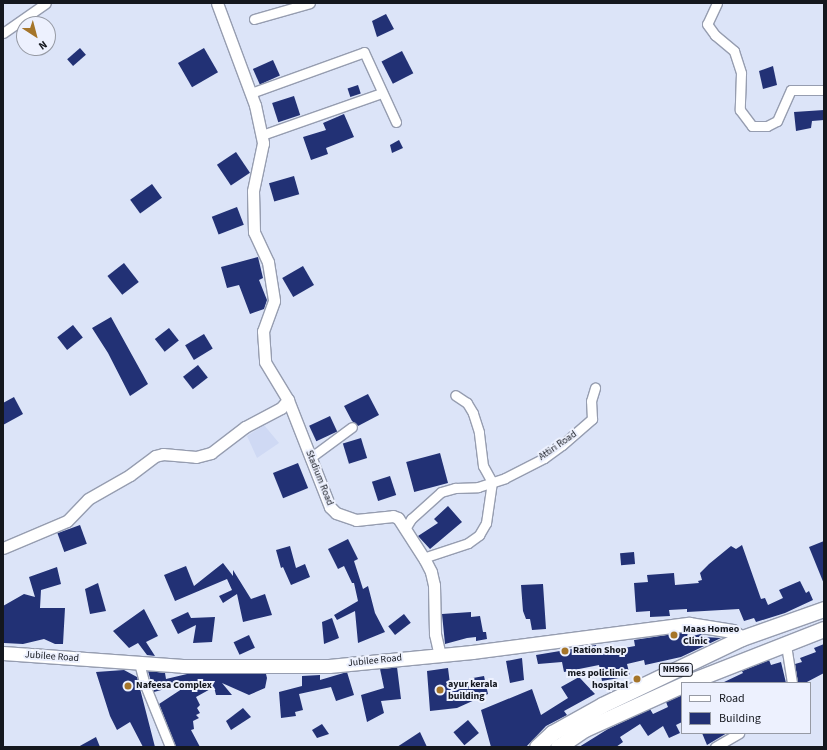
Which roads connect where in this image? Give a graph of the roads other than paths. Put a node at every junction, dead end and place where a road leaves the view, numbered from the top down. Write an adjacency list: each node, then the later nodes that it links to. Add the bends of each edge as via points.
1 (46, 3): 6 (street)
2 (217, 3): 9 (street, Stadium Road)
3 (310, 3): 5 (street)
4 (717, 3): 7 (street, via 707,24 715,35 734,51 740,73 740,110 752,126 767,126 777,121 791,90)
5 (254, 19)
6 (3, 34)
7 (824, 90)
8 (381, 93): 9 (street, via 364,52); 10 (street); 11 (street)
9 (251, 94): 11 (street, Stadium Road)
10 (396, 122)
11 (262, 135): 14 (street, Stadium Road, via 263,144 253,191 254,232 268,262 274,301 263,331 265,362)
12 (595, 388): 17 (street, Attiri Road, via 591,401 594,414 585,427 544,458)
13 (455, 395): 17 (street, via 467,403 473,413 479,432 483,466)
14 (288, 400): 16 (street, Stadium Road); 19 (street, via 282,408 245,427 211,453 196,457 164,454 155,456 130,475 88,499 67,521)
15 (352, 427): 16 (street)
16 (310, 458): 18 (street, Stadium Road, via 330,507 336,513 356,520 393,516 398,518)
17 (492, 482): 18 (street, Attiri Road, via 478,487 441,492 411,519); 20 (street, via 486,523 479,535 462,546 441,550)
18 (405, 529): 20 (street, Stadium Road)
19 (3, 548)
20 (423, 558): 26 (street, Stadium Road, via 431,572 434,585 435,634)
21 (824, 609): 23 (highway, NH966)
22 (824, 628): 24 (highway, NH966)
23 (742, 638): 26 (main road, Jubilee Road, via 732,630 689,624); 27 (highway, via 751,639 757,646); 34 (highway, NH966, via 602,705 552,733)
24 (786, 645): 27 (highway, NH966); 30 (street)
25 (3, 653): 28 (main road, Jubilee Road)
26 (440, 655): 28 (main road, Jubilee Road, via 329,666 183,666)
27 (749, 659): 29 (highway, NH966)
28 (139, 663): 33 (street, via 144,685)
29 (689, 682)
30 (792, 682)
31 (681, 684): 35 (highway, NH966, via 585,729)
32 (737, 734): 36 (street)
33 (170, 747)
34 (537, 747)
35 (558, 747)
36 (715, 747)

